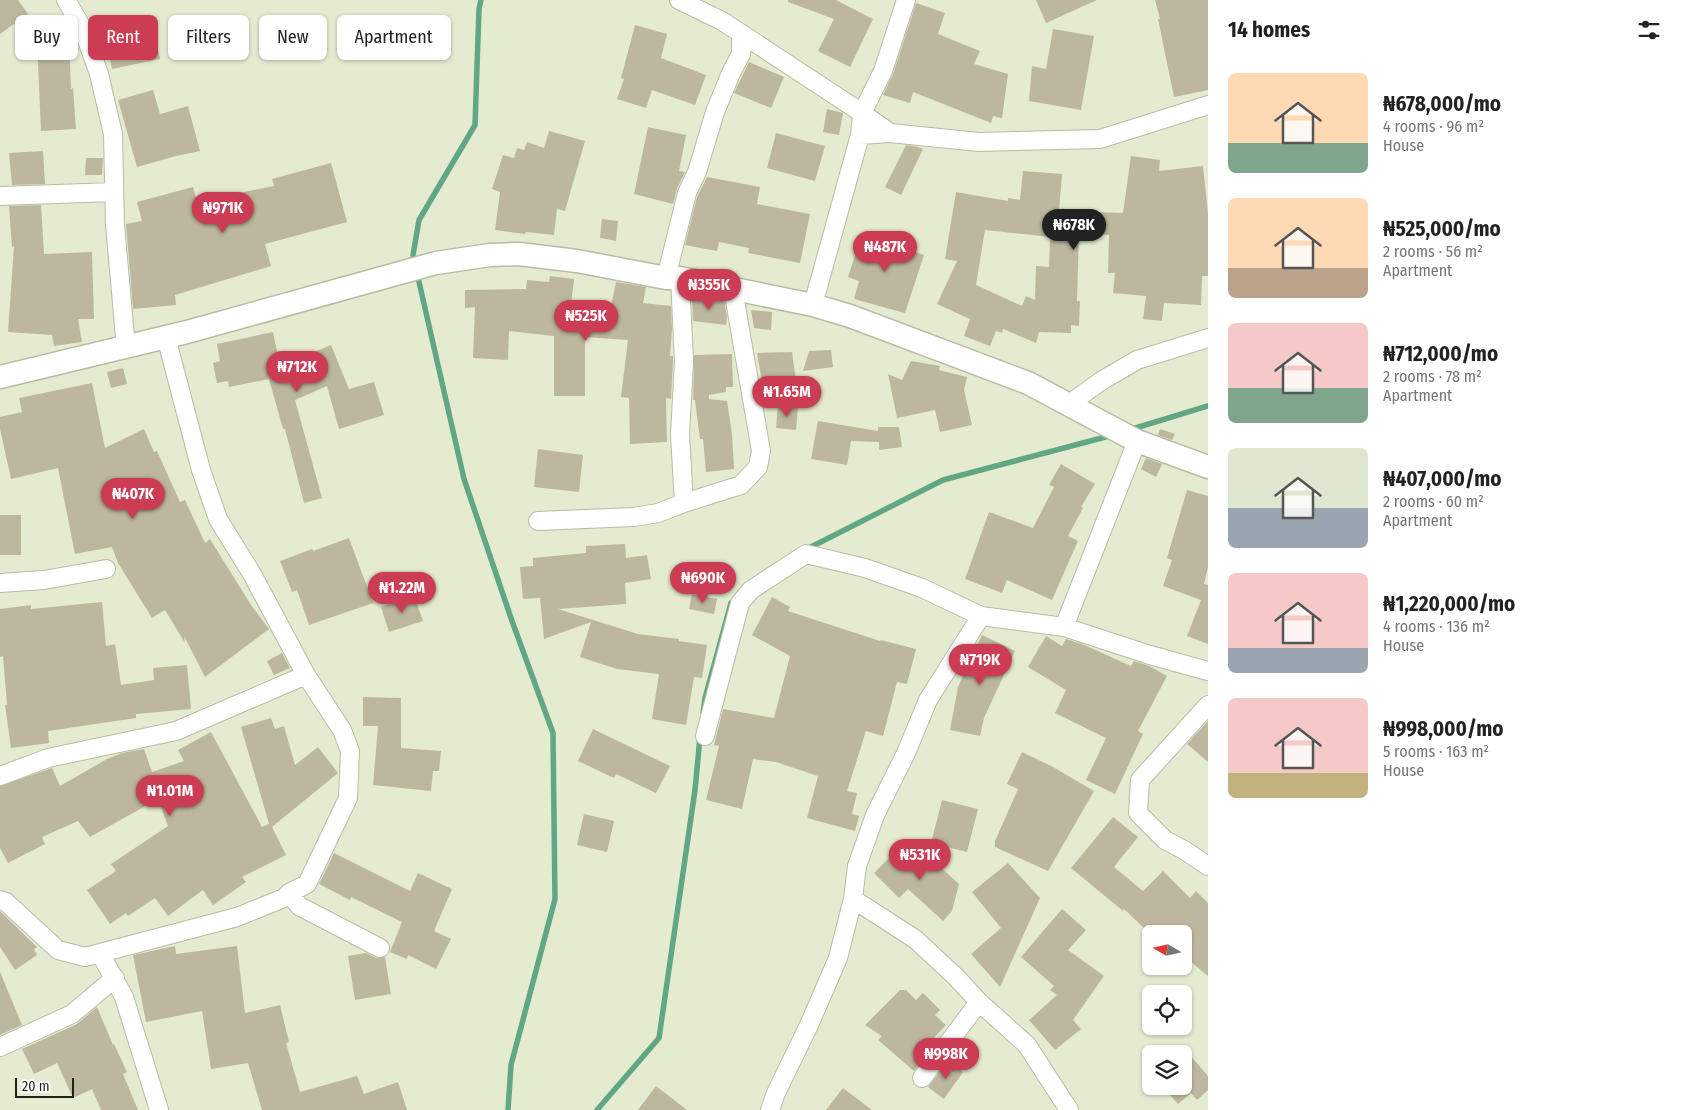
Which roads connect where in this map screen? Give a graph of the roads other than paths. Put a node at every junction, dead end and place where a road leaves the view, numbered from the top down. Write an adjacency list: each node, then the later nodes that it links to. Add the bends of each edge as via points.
1 (66, 0): 11 (street, via 83,30 99,74 113,134)
2 (679, 0): 4 (street)
3 (906, 0): 8 (street, via 883,71)
4 (741, 33): 5 (street); 6 (street)
5 (765, 49): 6 (street); 8 (street)
6 (741, 54): 13 (street, via 715,112 697,172 687,193)
7 (1208, 106): 9 (street, via 1100,139 979,142)
8 (862, 113): 9 (street); 10 (street)
9 (890, 133): 10 (street)
10 (860, 135): 15 (street)
11 (113, 192): 12 (street); 18 (street)
12 (0, 196)
13 (673, 278): 14 (street); 16 (street, via 576,261 519,254 490,255 436,263); 23 (street, via 684,361 680,435)
14 (734, 289): 15 (street); 23 (street, via 761,452 758,467 741,485)
15 (813, 305): 20 (street, via 1011,376)
16 (166, 337): 18 (street); 30 (street, via 201,470 218,519 252,574)
17 (1208, 338): 20 (street, via 1137,360)
18 (126, 348): 19 (street)
19 (0, 377)
20 (1069, 404): 21 (street)
21 (1137, 441): 22 (street); 28 (street)
22 (1208, 467)
23 (684, 503): 24 (street, via 634,518)
24 (538, 521)
25 (106, 569): 26 (street, via 44,580)
26 (0, 583)
27 (981, 616): 28 (street); 32 (street, via 922,588 865,568 806,554 751,590 740,603); 36 (street, via 928,700 875,815 857,866)
28 (1064, 627): 29 (street)
29 (1208, 671)
30 (306, 675): 33 (street, via 176,731 48,758); 35 (street, via 342,730 350,751 348,798 307,884)
31 (1208, 705): 34 (street, via 1140,780 1138,813 1165,840)
32 (705, 736)
33 (0, 776)
34 (1208, 866)
35 (289, 893): 38 (street, via 299,906); 39 (street, via 236,917)
36 (853, 899): 41 (street, via 915,939); 45 (street, via 838,958)
37 (0, 900): 39 (street, via 58,950 85,957)
38 (380, 948)
39 (100, 953): 40 (street)
40 (115, 978): 42 (street, via 72,1014); 44 (street, via 124,997)
41 (979, 1002): 43 (street); 46 (street, via 1026,1045)
42 (0, 1047)
43 (922, 1078)
44 (159, 1110)
45 (770, 1110)
46 (1069, 1110)

